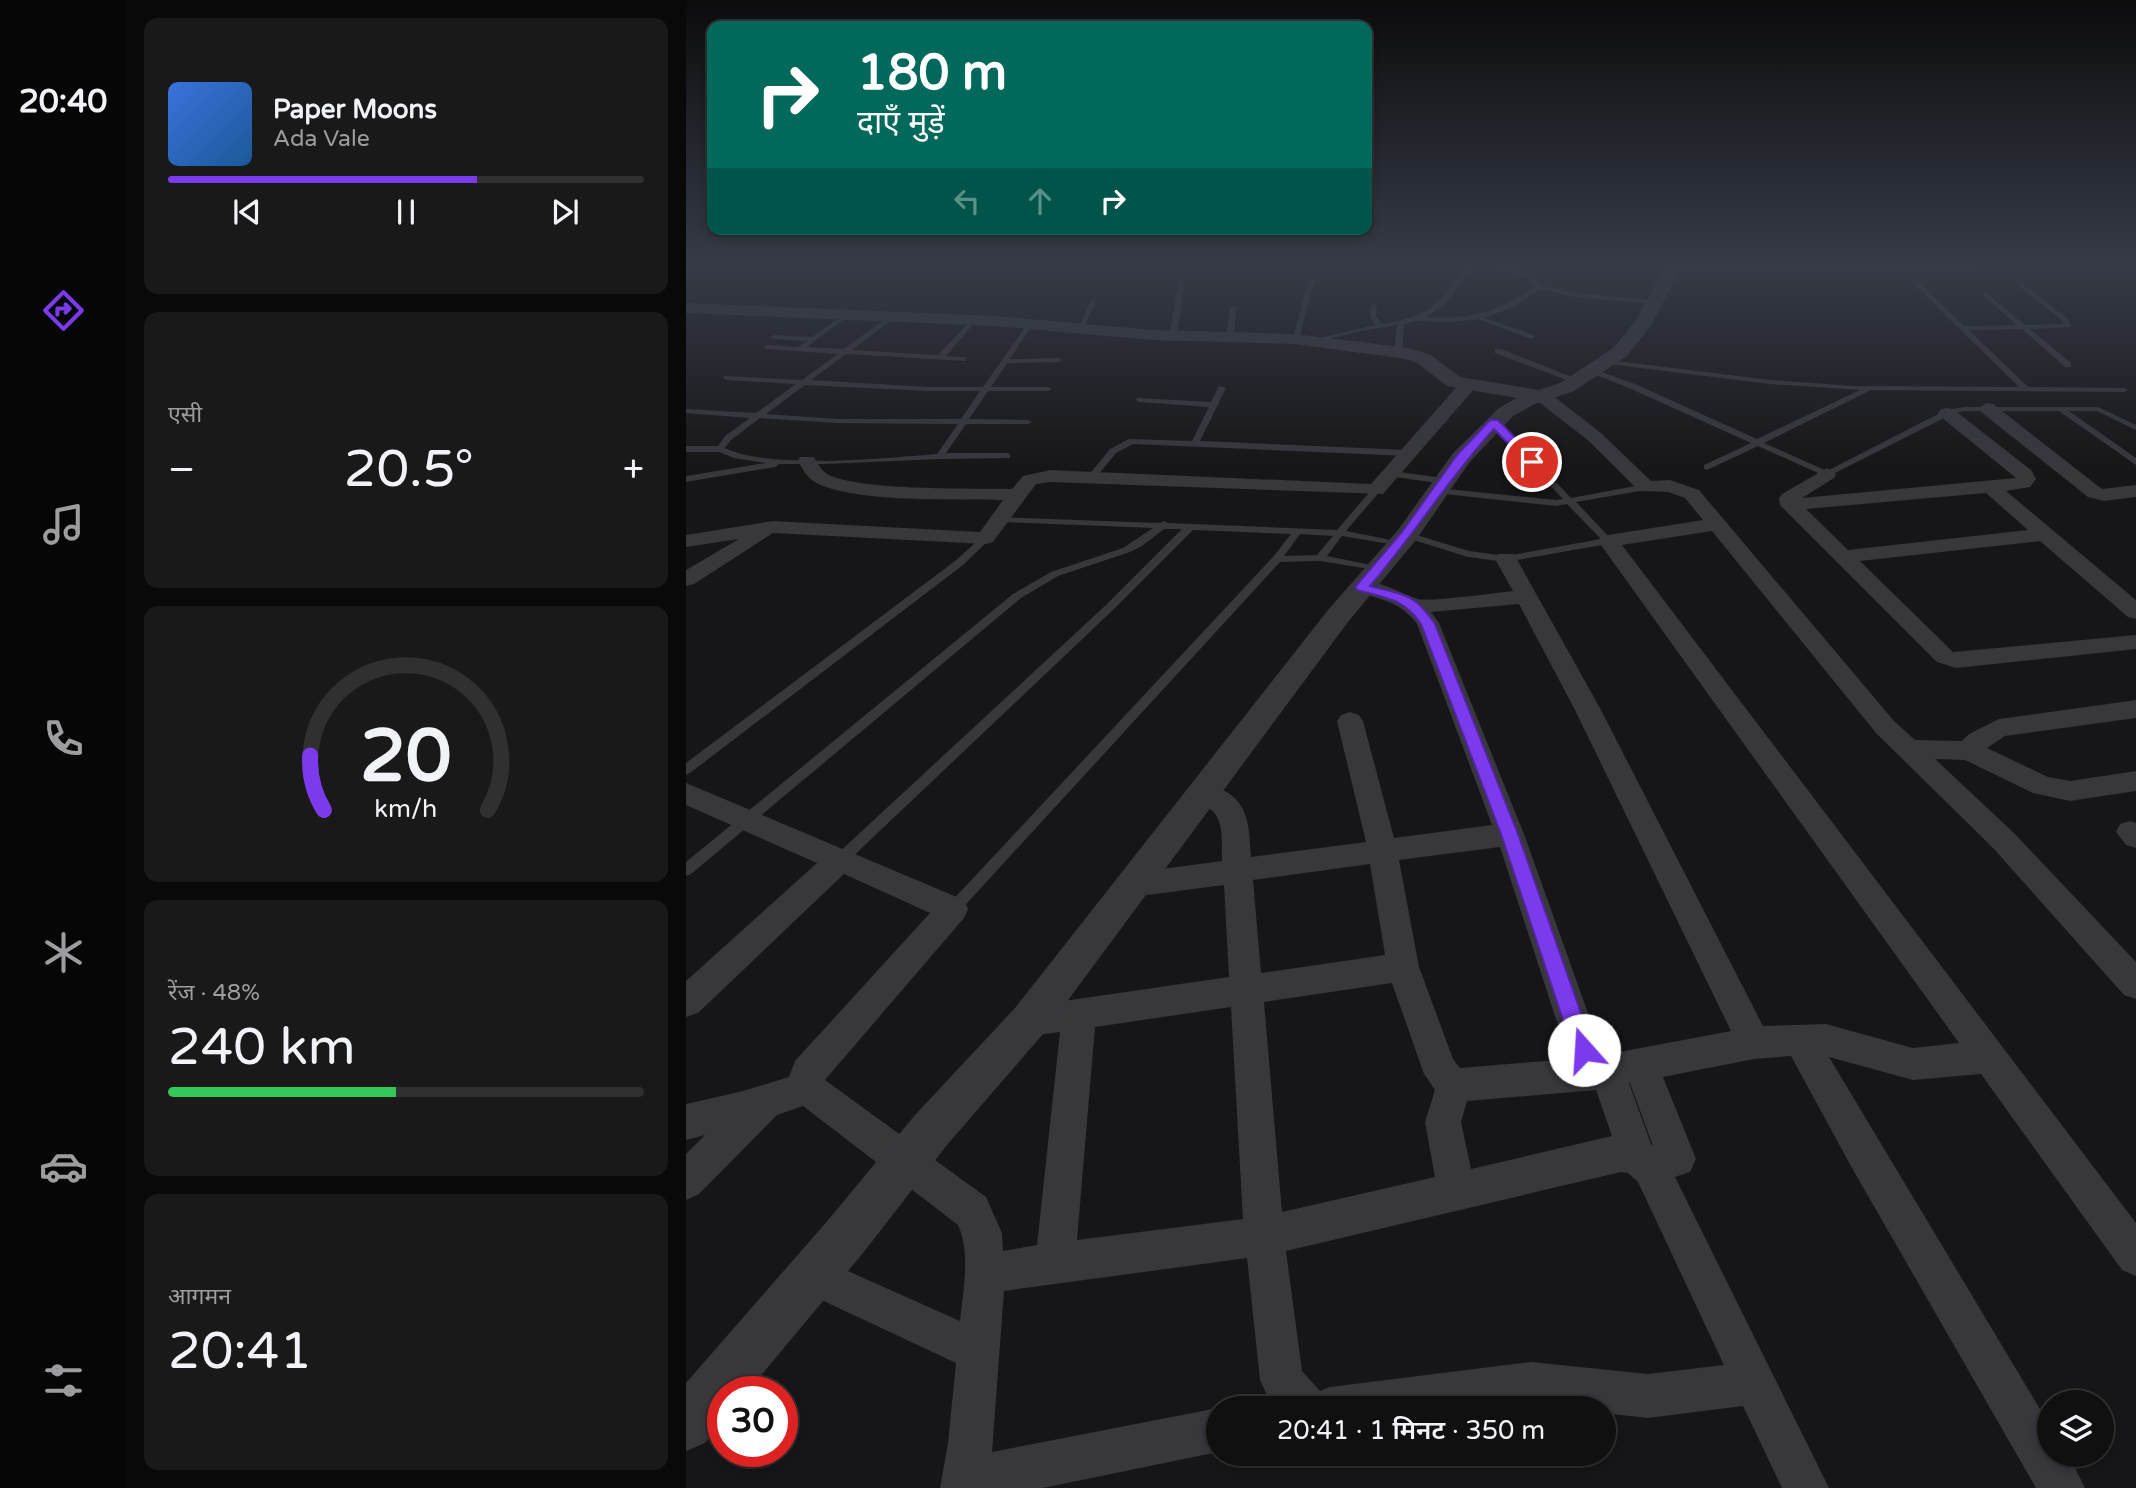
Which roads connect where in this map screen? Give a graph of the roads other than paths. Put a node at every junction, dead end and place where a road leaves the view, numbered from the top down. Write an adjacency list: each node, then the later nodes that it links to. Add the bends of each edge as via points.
1 (823, 332): 19 (lane)
2 (871, 332): 25 (lane)
3 (963, 332): 27 (lane)
4 (1024, 332): 30 (lane)
5 (1126, 332): 15 (street)
6 (1175, 332): 15 (lane)
7 (1231, 332): 18 (lane)
8 (1297, 332): 20 (lane)
9 (1349, 332): 21 (lane)
10 (1400, 332): 26 (lane)
11 (1519, 332): 17 (lane)
12 (1634, 332): 32 (street)
13 (1968, 332): 40 (lane)
14 (2030, 332): 31 (lane)
15 (1174, 336): 18 (street)
16 (774, 337): 19 (lane)
17 (1531, 337)
18 (1230, 338): 20 (street)
19 (814, 339): 23 (lane)
20 (1295, 339): 21 (street)
21 (1315, 341): 26 (street)
22 (767, 348): 23 (lane)
23 (800, 349): 25 (lane)
24 (1498, 351): 32 (lane)
25 (844, 352): 27 (lane); 34 (lane)
26 (1398, 352): 35 (street, via 1417,356 1448,379)
27 (940, 358): 28 (lane)
28 (963, 359)
29 (1059, 360): 30 (lane)
30 (1004, 361): 38 (lane)
31 (2068, 365)
32 (1593, 371): 37 (lane); 42 (street); 54 (lane)
33 (727, 378): 34 (lane)
34 (803, 382): 38 (lane); 49 (lane)
35 (1468, 384): 42 (street); 58 (street)
36 (1222, 388): 44 (lane)
37 (1871, 388): 40 (lane); 54 (lane)
38 (984, 389): 39 (lane); 50 (lane)
39 (1048, 389)
40 (2026, 389): 41 (lane)
41 (2124, 390)
42 (1542, 396): 52 (street, via 1515,406); 70 (street, via 1595,437)
43 (1140, 400): 44 (lane)
44 (1213, 405): 55 (lane)
45 (1987, 408): 46 (lane); 48 (lane); 72 (street, via 2095,493)
46 (2058, 408): 53 (lane, via 2098,409); 62 (lane)
47 (686, 411): 49 (lane)
48 (1947, 413): 65 (lane); 69 (street, via 2026,479)
49 (761, 414): 50 (lane, via 838,421); 57 (lane)
50 (962, 421): 51 (lane); 59 (lane)
51 (1028, 422)
52 (1494, 422): 68 (street); 74 (lane)
53 (2136, 428)
54 (1756, 442): 63 (lane); 65 (lane)
55 (1195, 443): 58 (lane); 67 (lane, via 1126,443 1113,451)
56 (686, 449): 57 (lane)
57 (720, 449): 61 (lane, via 728,455)
58 (1408, 453): 64 (street)
59 (940, 456): 60 (lane); 61 (lane)
60 (1007, 456)
61 (797, 461): 66 (lane); 73 (street, via 821,477 856,486)
62 (2136, 462)
63 (1707, 467)
64 (1391, 474): 68 (lane); 71 (street)
65 (1827, 474): 75 (street, via 1789,498)
66 (686, 479)
67 (1090, 479): 71 (street); 73 (street, via 1038,477)
68 (1440, 486): 74 (lane, via 1525,502); 90 (street)
69 (1990, 486): 75 (street); 83 (street)
70 (1646, 487): 74 (lane); 78 (street, via 1681,488)
71 (1376, 490): 82 (lane)
72 (2136, 491)
73 (1017, 495): 76 (street)
74 (1570, 501): 86 (lane)
75 (1790, 505): 87 (street)
76 (1001, 519): 77 (lane); 84 (street)
77 (1164, 524): 79 (lane); 105 (lane, via 1139,546 1063,570 1017,596)
78 (1719, 524): 86 (street); 99 (street)
79 (1191, 526): 81 (lane); 108 (lane)
80 (773, 527): 84 (street); 85 (street); 92 (street)
81 (1298, 531): 82 (lane); 89 (lane)
82 (1340, 533): 88 (lane); 90 (lane)
83 (2044, 534): 87 (street); 95 (street)
84 (986, 538): 101 (lane)
85 (686, 541)
86 (1608, 541): 91 (lane); 121 (street)
87 (1843, 557): 96 (street, via 1945,657 1956,660)
88 (1320, 558): 89 (lane); 90 (lane)
89 (1277, 559): 112 (lane)
90 (1386, 559): 91 (lane); 94 (street, via 1406,599); 104 (street)
91 (1506, 559): 93 (street)
92 (686, 579)
93 (1527, 597): 94 (street); 120 (street)
94 (1416, 606): 106 (street, via 1428,624)
95 (2136, 612)
96 (2136, 642)
97 (2136, 709): 100 (street, via 1999,728)
98 (1350, 721): 107 (street)
99 (1906, 749): 100 (street); 114 (street, via 2004,841)
100 (1969, 751): 102 (street, via 2043,786 2070,791)
101 (686, 770)
102 (2136, 780)
103 (686, 793): 105 (street)
104 (1202, 793): 110 (street, via 1229,807); 111 (street)
105 (748, 819): 108 (street); 109 (lane)
106 (1510, 834): 107 (street); 122 (street)
107 (1383, 853): 110 (street); 113 (street)
108 (841, 859): 112 (street); 116 (street)
109 (686, 870)
110 (1239, 872): 111 (street); 115 (street)
111 (1132, 885): 118 (street)
112 (953, 909): 124 (street, via 807,1073)
113 (1404, 967): 115 (street); 123 (street, via 1442,1074)
114 (2136, 985)
115 (1247, 990): 117 (street); 132 (street)
116 (686, 1002)
117 (1079, 1014): 118 (street); 134 (street)
118 (1029, 1021): 129 (street)
119 (1800, 1039): 120 (street); 121 (street, via 1826,1040 1913,1064); 145 (street)
120 (1754, 1042): 122 (street)
121 (1989, 1057): 133 (street)
122 (1613, 1070): 123 (street); 127 (street); 128 (street)
123 (1454, 1085): 131 (street, via 1443,1122)
124 (807, 1088): 125 (street); 129 (street)
125 (766, 1101): 126 (street); 130 (street)
126 (686, 1122)
127 (1637, 1156): 131 (street, via 1621,1153); 138 (street, via 1651,1169)
128 (1677, 1159)
129 (905, 1162): 135 (street); 136 (street, via 972,1211 982,1233)
130 (686, 1181)
131 (1457, 1191): 132 (street)
132 (1264, 1236): 134 (street); 139 (street, via 1282,1380)
133 (2136, 1256)
134 (1055, 1262): 136 (street)
135 (812, 1275): 137 (street); 141 (street)
136 (985, 1275): 137 (street)
137 (979, 1351): 143 (street)
138 (1753, 1383): 140 (street, via 1648,1396 1531,1384); 144 (street)
139 (1295, 1396)
140 (1435, 1396)
141 (686, 1424)
142 (1206, 1433): 143 (street)
143 (964, 1485)
144 (1806, 1488)
145 (2063, 1488)

